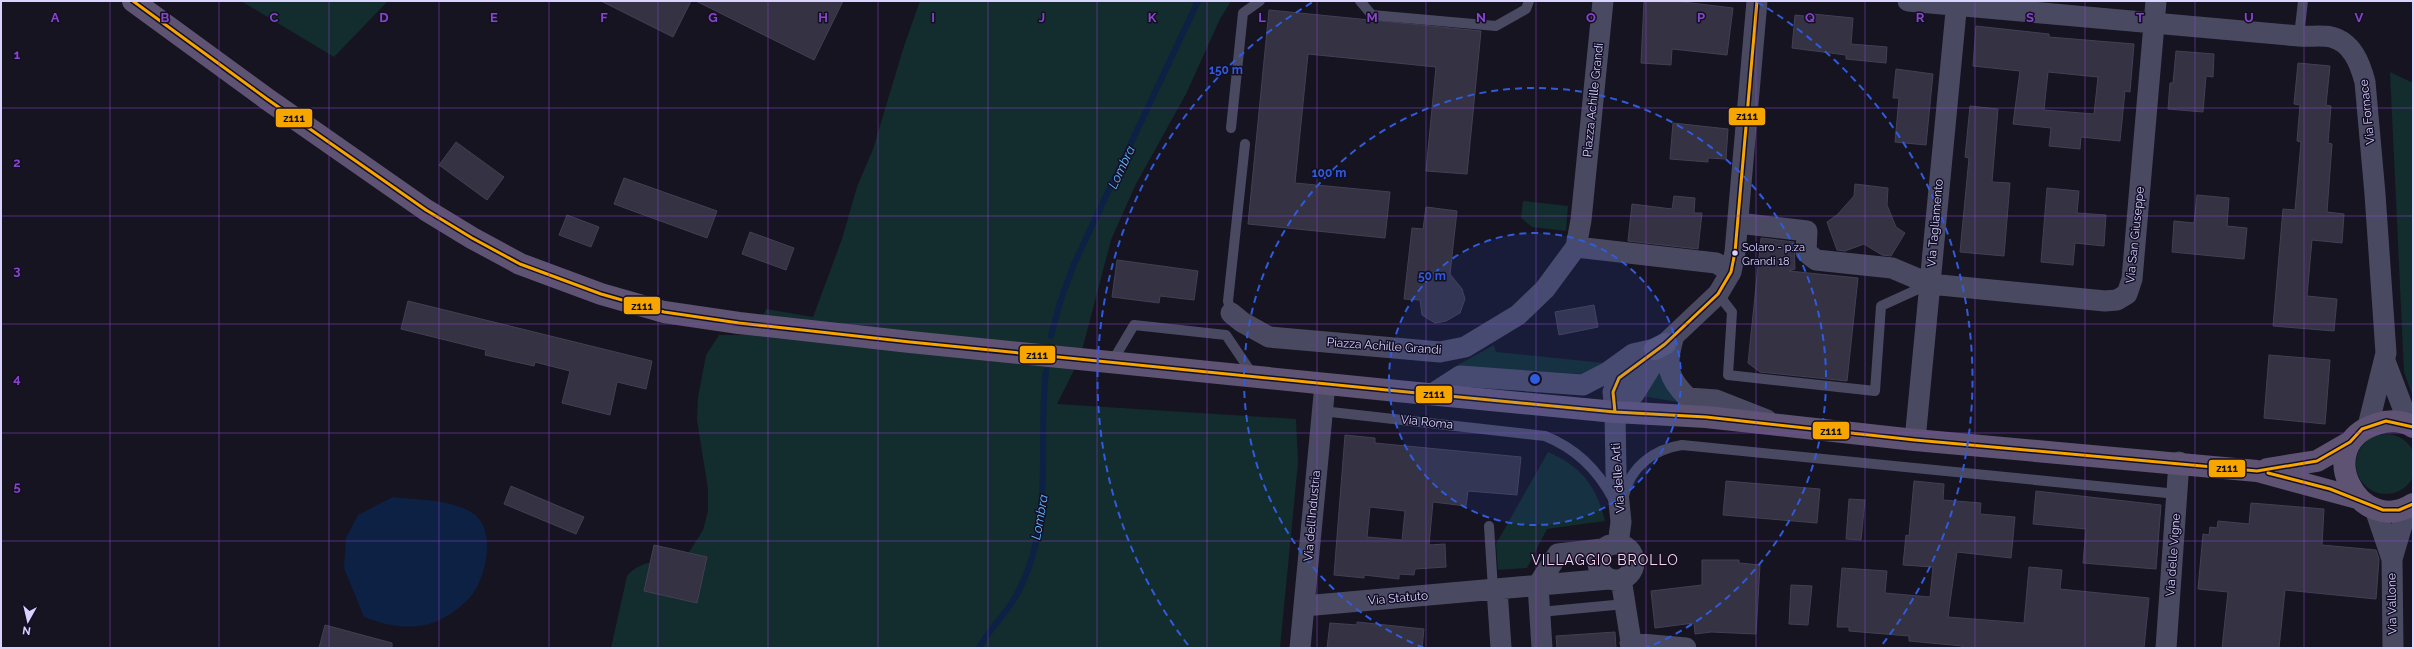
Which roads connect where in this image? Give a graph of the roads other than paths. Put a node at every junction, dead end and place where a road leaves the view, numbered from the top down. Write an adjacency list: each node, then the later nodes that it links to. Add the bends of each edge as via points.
1 (133, 1): 23 (main road, via 426,210 520,264 601,294 664,312 739,324)
2 (1260, 1): 13 (lane, via 1243,13)
3 (1360, 1): 4 (lane, via 1372,15 1496,26 1526,9)
4 (1529, 1)
5 (1603, 1): 16 (street, Piazza Achille Grandi, via 1581,220)
6 (1757, 1): 15 (street)
7 (1908, 1): 10 (street, Via Fornace)
8 (2156, 1): 11 (street, Via San Giuseppe)
9 (2303, 1): 12 (lane)
10 (1957, 3): 11 (street, Via Fornace); 18 (street, Via Tagliamento)
11 (2154, 23): 12 (street, Via Fornace); 18 (street, Via San Giuseppe, via 2132,279 2127,294 2117,300 2105,300)
12 (2299, 36): 22 (street, Via Fornace, via 2331,37 2353,52 2360,64 2365,82)
13 (1231, 128)
14 (1245, 144): 20 (lane, via 1228,301)
15 (1738, 223): 17 (street); 18 (street, Via San Giuseppe, via 1807,231 1806,252 1816,260 1892,268)
16 (1576, 247): 17 (street, via 1716,264); 20 (street, Piazza Achille Grandi, via 1545,289 1518,315 1465,347 1440,352 1269,337)
17 (1731, 272): 19 (street, Via delle Arti)
18 (1930, 284): 19 (lane, via 1881,306 1875,391 1728,375 1732,312); 32 (street, Via Tagliamento)
19 (1718, 294): 21 (street, Via delle Arti)
20 (1231, 313)
21 (1665, 342): 26 (street, via 1633,354 1608,372 1583,385 1460,376); 28 (street, Via delle Arti, via 1619,378 1613,392); 29 (street, via 1668,366 1674,384 1688,398 1716,400)
22 (2385, 361): 30 (street, Via Fornace); 31 (street, Via Fornace)
23 (1112, 362): 24 (main road); 24 (lane, via 1134,325 1226,335)
24 (1255, 376): 25 (main road)
25 (1325, 384): 26 (main road); 27 (street, Via dell'Industria)
26 (1432, 394): 28 (main road)
27 (1322, 411): 40 (lane, Via Roma, via 1545,436 1572,449 1608,490); 48 (street, Via dell'Industria)
28 (1615, 412): 29 (main road, via 1706,417); 40 (street, Via delle Arti, via 1616,473)
29 (1778, 425): 32 (main road)
30 (2368, 426): 31 (main road, via 2386,421); 33 (main road)
31 (2411, 426)
32 (1915, 440): 34 (main road)
33 (2350, 442): 35 (main road, via 2317,461); 37 (main road, via 2344,457 2344,473)
34 (2179, 462): 35 (main road); 36 (street, Via delle Vigne)
35 (2257, 471): 37 (main road)
36 (2177, 494): 40 (lane, via 1682,445 1668,447 1640,464 1630,479); 55 (street, Via delle Vigne)
37 (2357, 498): 39 (main road)
38 (2410, 506): 39 (main road, via 2391,511); 43 (street, Via Vallone)
39 (2375, 509): 43 (street, Via Vallone)
40 (1620, 511): 42 (street, Via delle Arti, via 1621,522)
41 (1489, 526): 46 (lane)
42 (1610, 547): 44 (street, via 1599,554 1598,566 1604,576); 44 (street, via 1629,549 1634,560 1631,572); 45 (street, via 1558,554)
43 (2392, 559): 56 (street, Via Vallone)
44 (1615, 579): 45 (street, Via Statuto); 47 (street)
45 (1538, 585): 46 (street, Via Statuto); 49 (street)
46 (1495, 589): 48 (street, Via Statuto); 52 (street)
47 (1625, 604): 49 (lane); 50 (street)
48 (1304, 606): 51 (street, Via dell'Industria)
49 (1540, 612): 53 (street)
50 (1631, 645): 54 (street)
51 (1300, 648)
52 (1501, 648)
53 (1542, 648)
54 (1686, 648)
55 (2166, 648)
56 (2393, 648)

